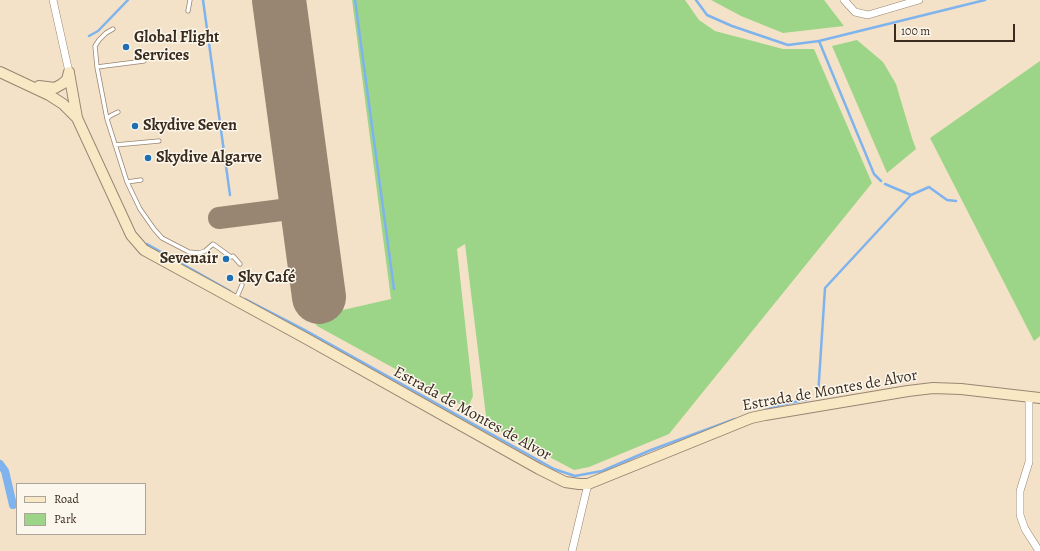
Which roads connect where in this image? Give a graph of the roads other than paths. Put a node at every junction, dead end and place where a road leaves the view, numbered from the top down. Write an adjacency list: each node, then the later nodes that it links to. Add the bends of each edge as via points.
1 (53, 0): 10 (street)
2 (190, 0): 5 (lane)
3 (844, 0): 4 (street, via 855,12 868,15)
4 (919, 0)
5 (188, 11)
6 (114, 29): 8 (lane, via 106,32 95,46)
7 (144, 61): 8 (lane)
8 (97, 67): 16 (lane)
9 (0, 72): 11 (street, Estrada de Montes de Alvor)
10 (68, 72): 12 (street)
11 (27, 84): 12 (street, via 49,89); 13 (street, Estrada de Montes de Alvor)
12 (67, 85): 13 (street); 15 (street)
13 (57, 100): 15 (street, Estrada de Montes de Alvor)
14 (118, 112): 16 (lane)
15 (77, 118): 23 (street, Estrada de Montes de Alvor, via 131,235 144,250)
16 (107, 119): 18 (lane)
17 (159, 141): 18 (lane)
18 (115, 145): 20 (lane)
19 (141, 180): 20 (lane)
20 (127, 182): 21 (lane, via 140,209 162,238 189,252 205,251 213,244 230,257 233,256)
21 (240, 264)
22 (242, 285): 23 (lane)
23 (236, 300): 26 (street, Estrada de Montes de Alvor, via 539,469 565,482)
24 (1029, 397): 25 (street, Estrada de Montes de Alvor); 26 (street, Estrada de Montes de Alvor, via 933,388 765,415 751,418); 28 (street, via 1029,462 1020,491 1020,515 1025,529)
25 (1040, 398)
26 (588, 484): 27 (street)
27 (572, 551)
28 (1039, 551)

